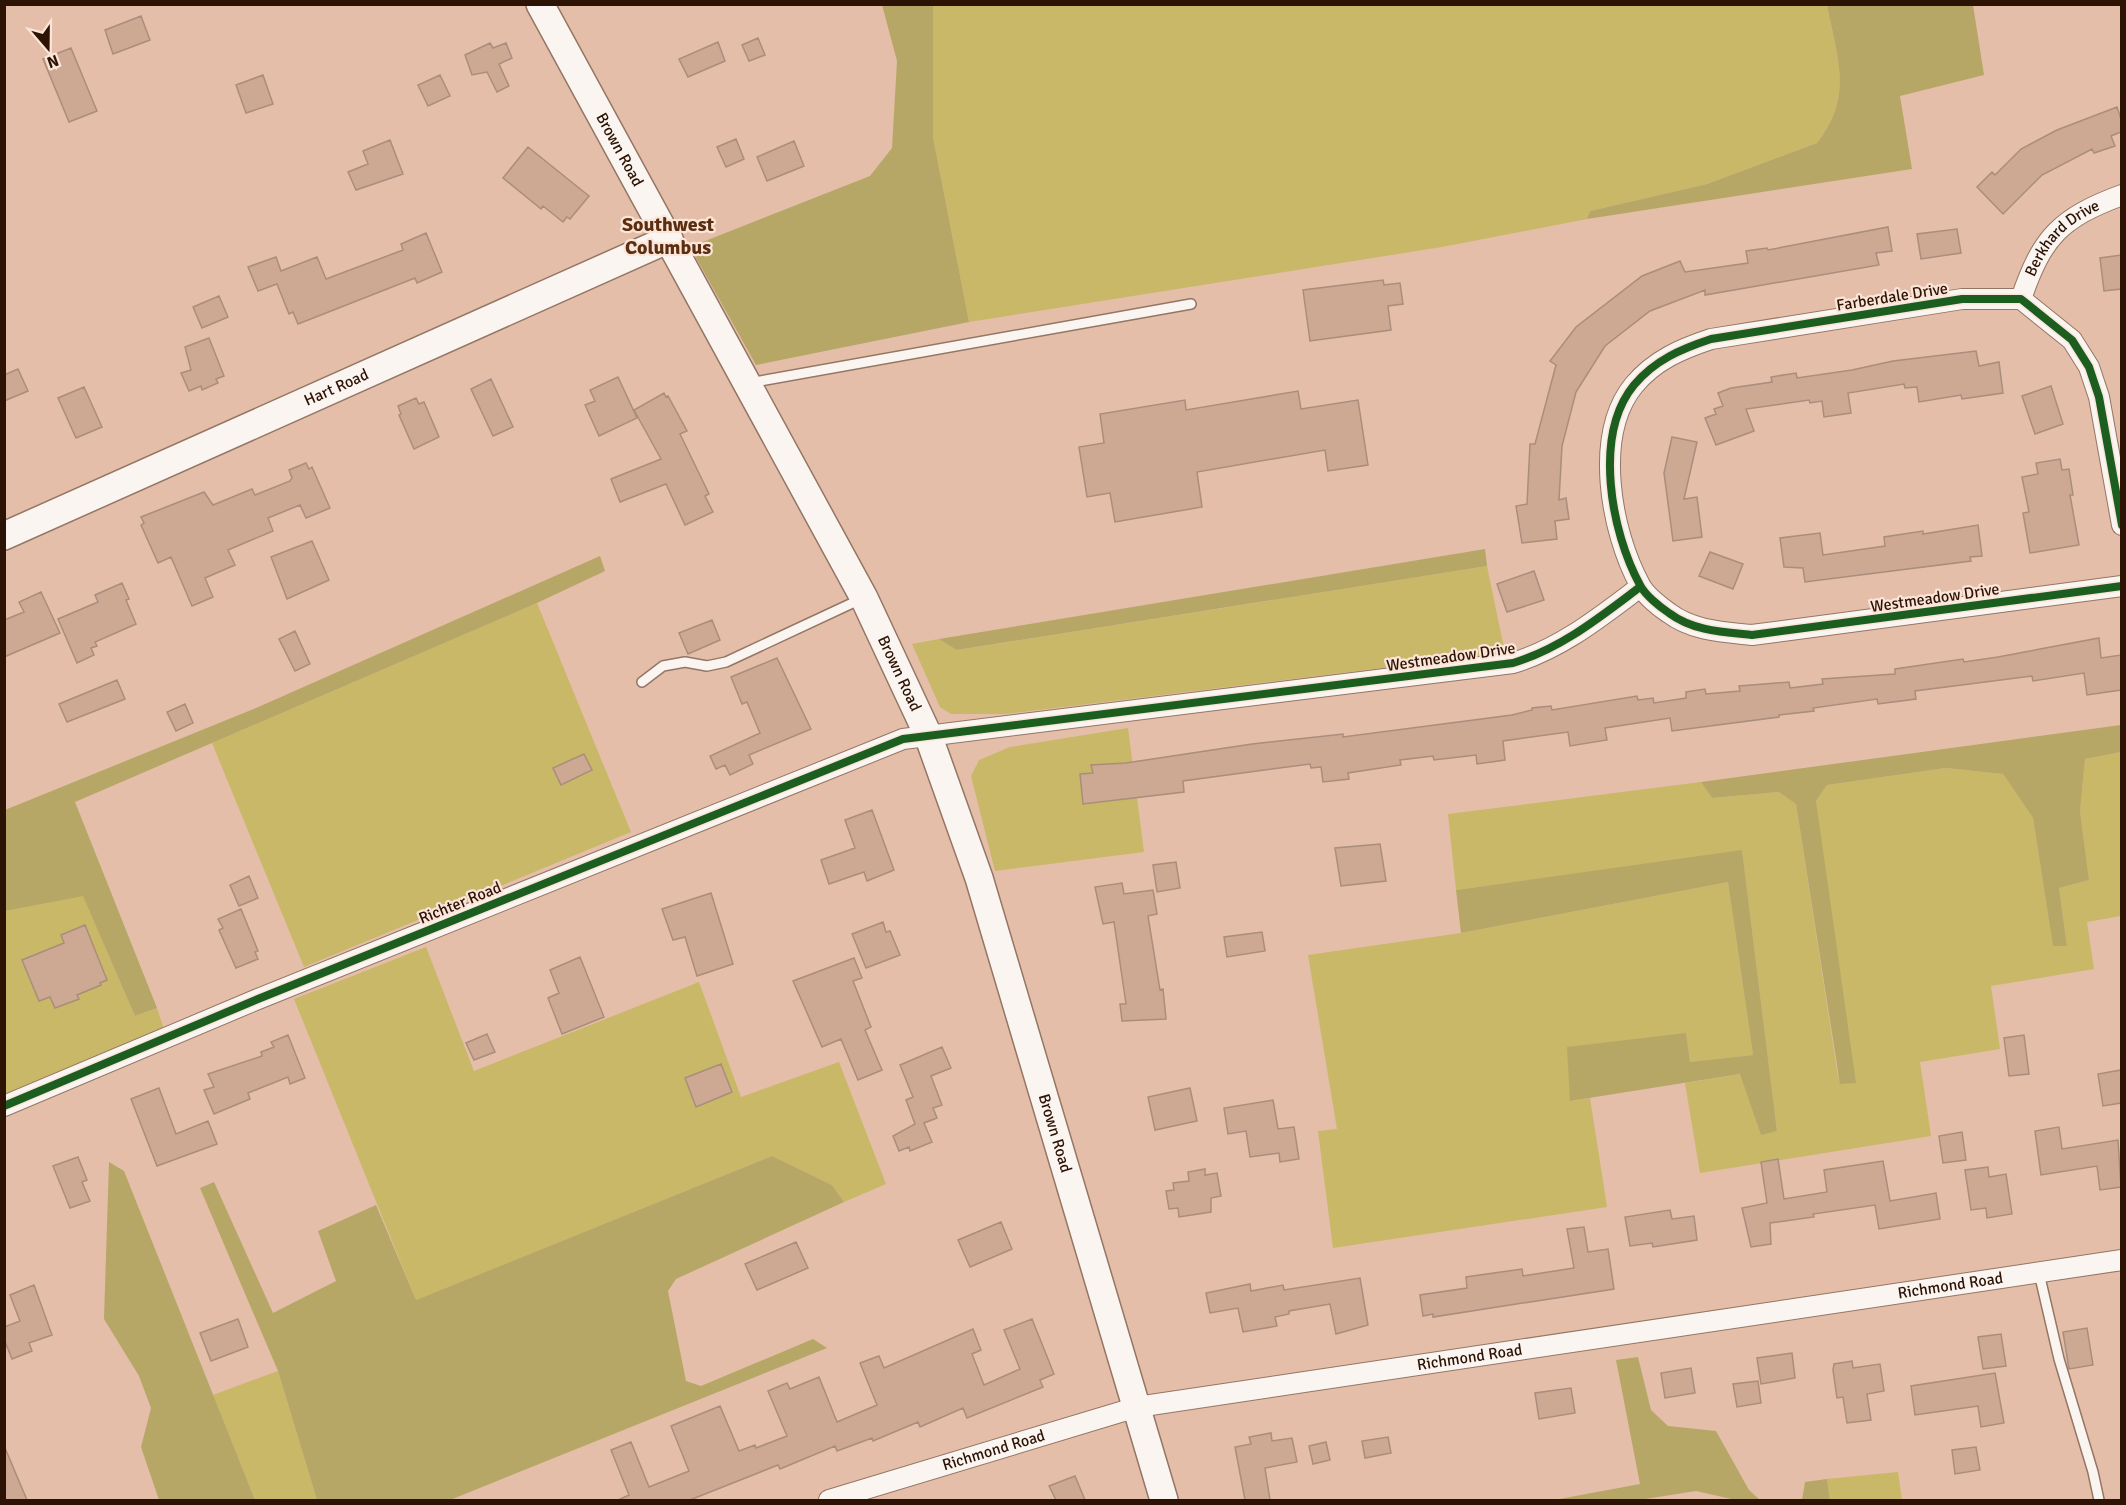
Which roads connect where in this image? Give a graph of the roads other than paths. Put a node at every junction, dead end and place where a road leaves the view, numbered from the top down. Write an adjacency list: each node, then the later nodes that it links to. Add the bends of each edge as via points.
1 (540, 4): 3 (main road, Brown Road)
2 (2121, 195): 4 (street, Berkhard Drive, via 2091,206 2062,225 2039,251)
3 (669, 239): 6 (main road, Brown Road); 8 (main road, Hart Road)
4 (2021, 299): 7 (street, via 2072,340 2089,367 2099,397); 10 (street, Farberdale Drive, via 1962,300 1711,339 1683,348 1655,364 1633,386 1618,412 1610,444 1618,531)
5 (1191, 304): 6 (lane)
6 (747, 384): 11 (main road, Brown Road)
7 (2121, 525)
8 (4, 536)
9 (2121, 586): 10 (street, Westmeadow Drive, via 1752,635 1703,630 1670,614)
10 (1640, 587): 13 (street, Westmeadow Drive, via 1558,645 1513,663)
11 (864, 598): 12 (lane, via 726,662 663,666); 13 (main road, Brown Road)
12 (642, 682)
13 (928, 735): 14 (street, Richter Road, via 903,739 258,999); 17 (main road, Brown Road, via 979,878)
14 (4, 1106)
15 (2121, 1260): 16 (street, Richmond Road)
16 (2040, 1273): 17 (street, Richmond Road); 20 (lane)
17 (1137, 1407): 18 (street, Richmond Road); 19 (main road, Brown Road)
18 (830, 1500)
19 (1164, 1500)
20 (2098, 1500)

